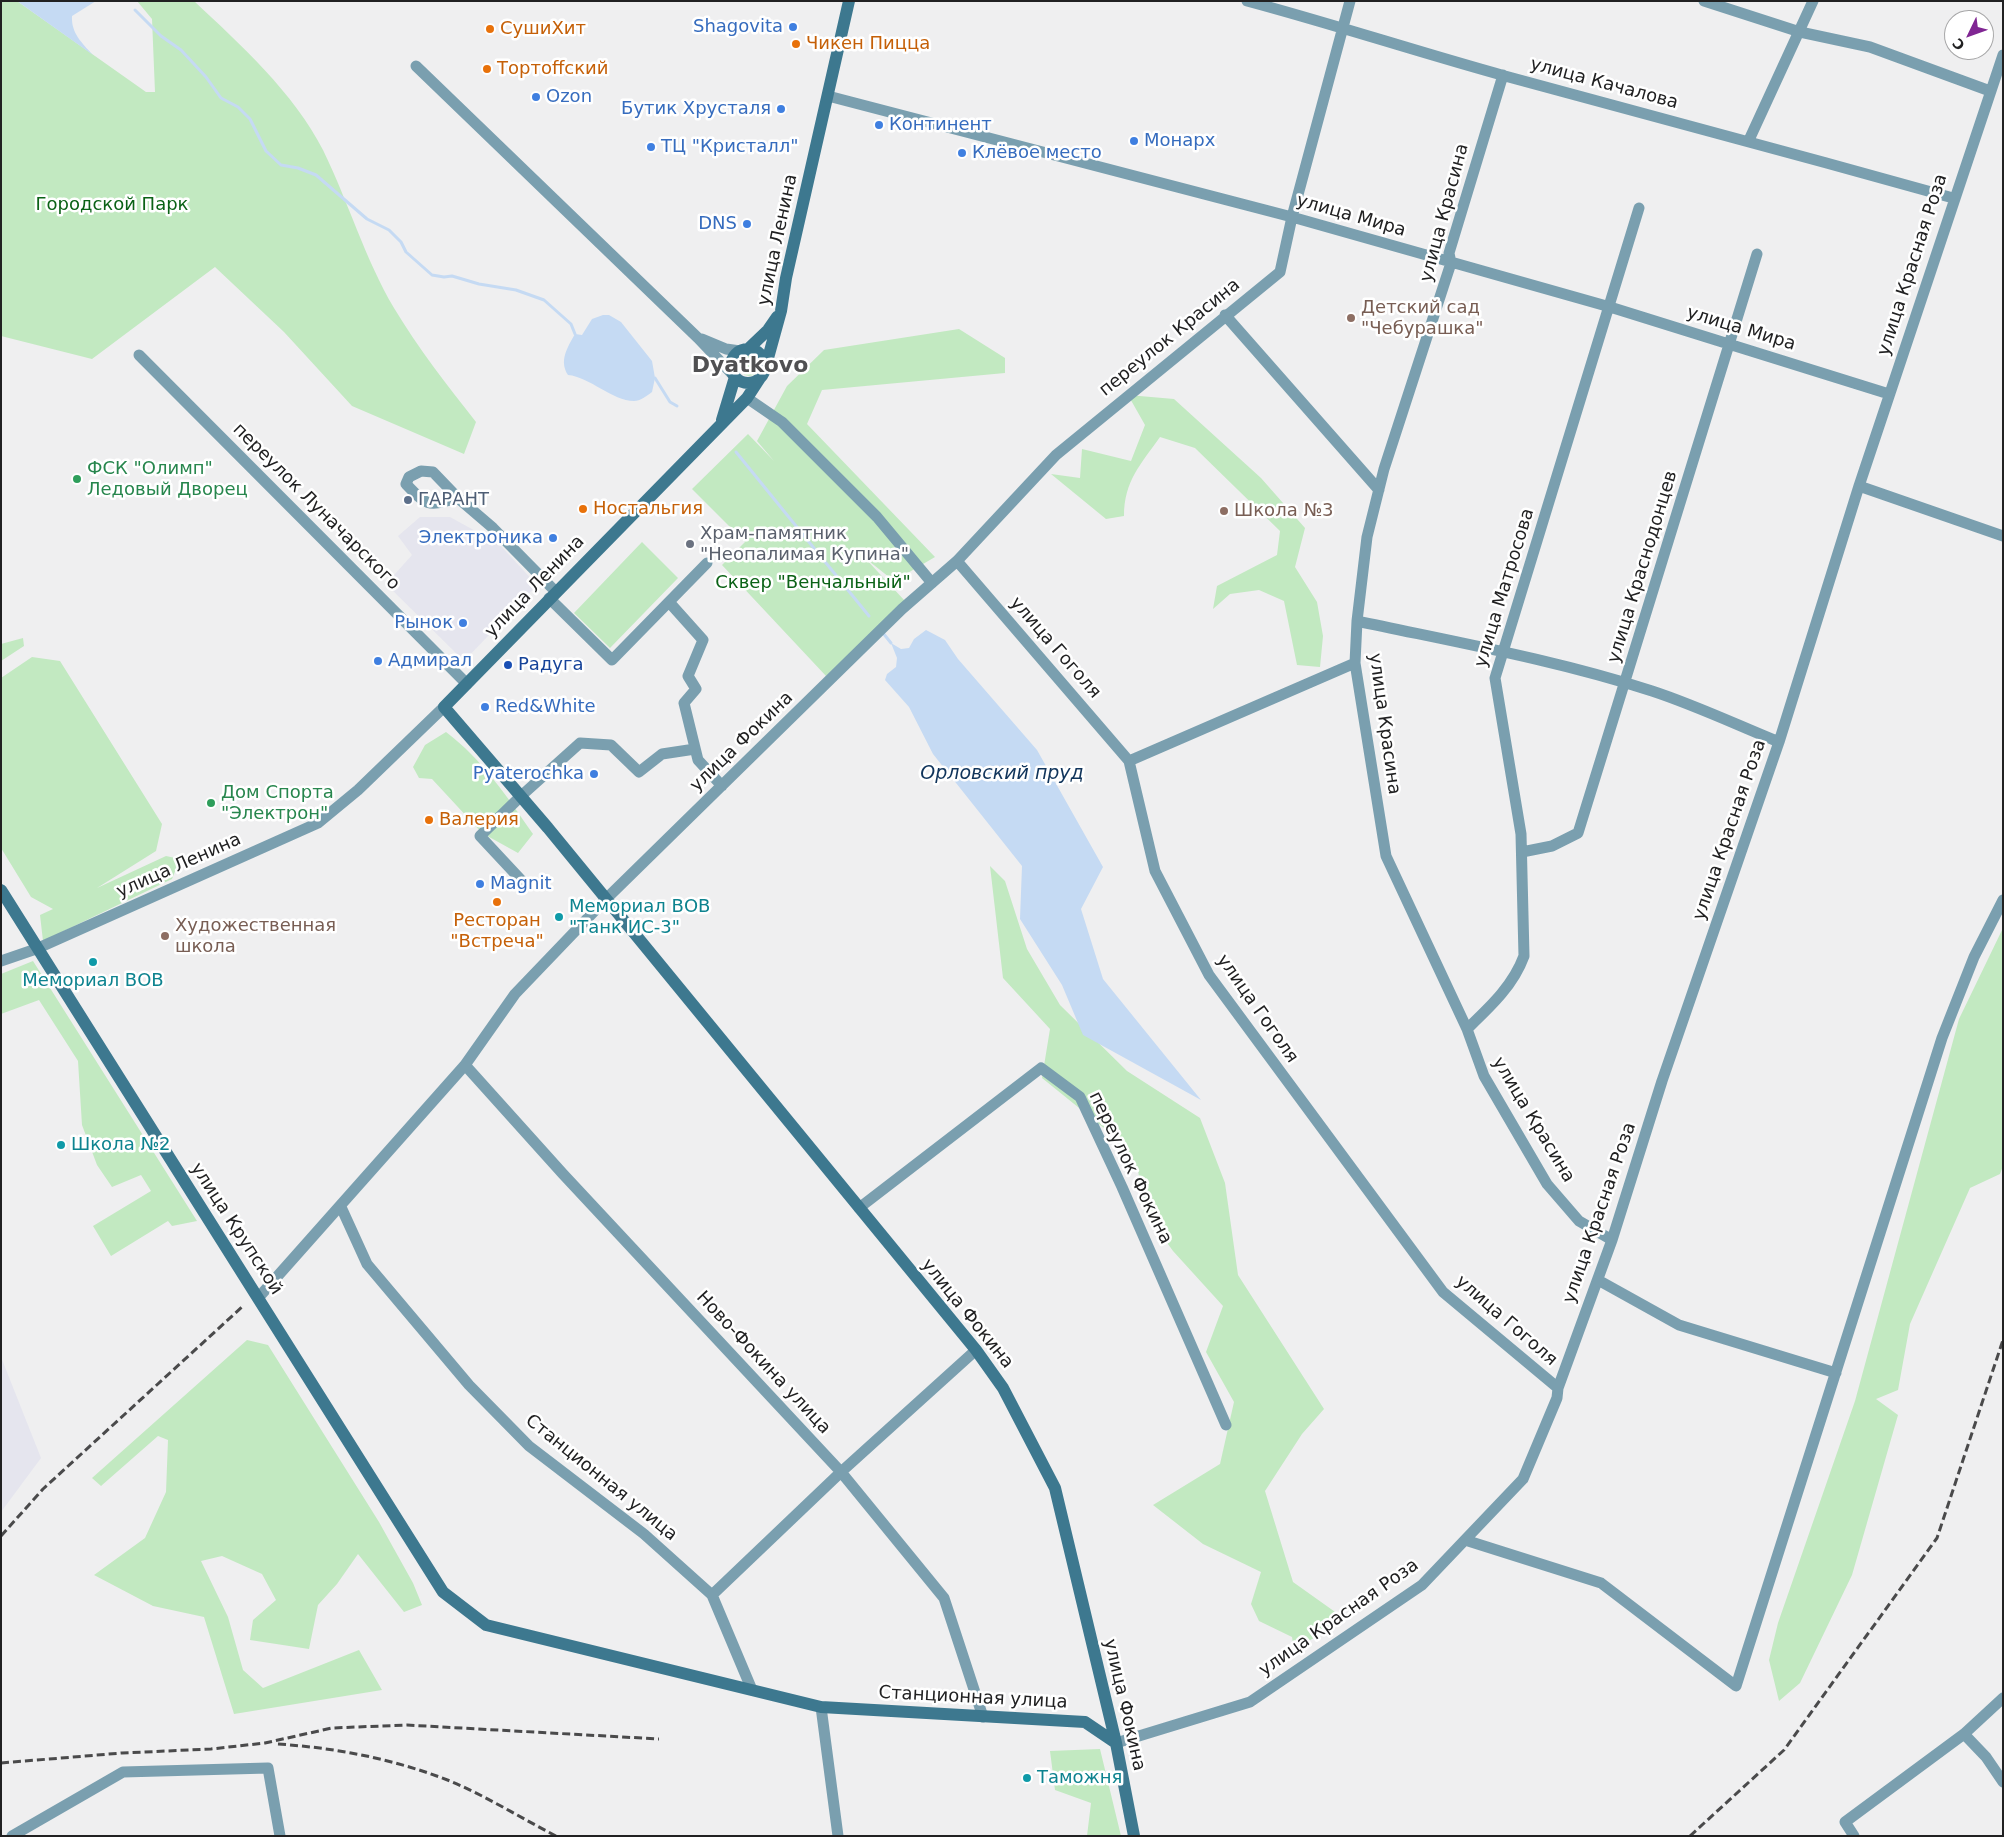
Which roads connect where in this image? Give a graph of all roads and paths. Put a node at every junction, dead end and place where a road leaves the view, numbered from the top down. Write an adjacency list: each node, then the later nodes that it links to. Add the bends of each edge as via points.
1 (849, 1): 12 (main road, улица Ленина)
2 (1247, 1): 6 (street, улица Качалова)
3 (1350, 1): 6 (street, переулок Красина)
4 (1704, 1): 7 (street)
5 (1813, 1): 7 (street)
6 (1342, 26): 10 (street, улица Качалова); 16 (street, переулок Красина)
7 (1800, 32): 11 (street, via 1870,47); 13 (street)
8 (2003, 55): 11 (street, улица Красная Роза)
9 (416, 66): 22 (street)
10 (1503, 75): 13 (street, улица Качалова); 18 (street, улица Красина, via 1449,253)
11 (1990, 91): 14 (street, улица Красная Роза)
12 (828, 96): 16 (street, улица Мира); 20 (main road, улица Ленина, via 786,278)
13 (1749, 140): 14 (street, улица Качалова)
14 (1953, 198): 28 (street, улица Красная Роза)
15 (1639, 208): 19 (street, улица Матросова)
16 (1292, 217): 18 (street, улица Мира); 21 (street, переулок Красина, via 1280,272)
17 (1757, 254): 23 (street, улица Краснодонцев)
18 (1451, 263): 19 (street, улица Мира); 32 (street, улица Красина)
19 (1610, 307): 23 (street, улица Мира); 42 (street, улица Матросова)
20 (782, 311): 24 (main road, via 768,330); 26 (main road, улица Ленина)
21 (1225, 315): 32 (street); 35 (street, переулок Красина, via 1056,455)
22 (698, 338): 24 (street, via 726,349); 27 (street)
23 (1731, 345): 28 (street, улица Мира); 44 (street, улица Краснодонцев)
24 (743, 350): 26 (main road, via 760,355); 27 (main road, via 732,363)
25 (139, 355): 45 (street, переулок Луначарского)
26 (762, 374): 27 (main road, via 750,383); 29 (main road, улица Ленина)
27 (735, 377): 30 (main road)
28 (1889, 394): 31 (street, улица Красная Роза)
29 (747, 398): 30 (main road, улица Ленина); 37 (street, via 782,422 876,517)
30 (721, 422): 38 (main road, улица Ленина)
31 (1859, 486): 34 (street); 47 (street, улица Красная Роза)
32 (1378, 490): 41 (street, улица Красина, via 1367,537)
33 (458, 498): 38 (street, via 493,528)
34 (2003, 536)
35 (958, 561): 37 (street, переулок Красина); 49 (street, улица Гоголя)
36 (707, 563): 39 (street)
37 (932, 583): 40 (street, переулок Красина)
38 (552, 594): 39 (street, via 612,660); 45 (main road, улица Ленина)
39 (669, 602): 48 (street, via 703,640 688,676 696,689 684,703)
40 (902, 609): 50 (street, улица Фокина)
41 (1357, 621): 42 (street); 43 (street, улица Красина)
42 (1502, 652): 44 (street); 52 (street, улица Матросова, via 1495,678)
43 (1355, 663): 49 (street); 59 (street, улица Красина, via 1386,856)
44 (1624, 683): 47 (street); 52 (street, улица Краснодонцев, via 1578,834 1552,846)
45 (467, 684): 46 (main road, улица Ленина)
46 (444, 707): 51 (main road, улица Фокина); 57 (street, улица Ленина, via 318,824)
47 (1779, 742): 63 (street, улица Красная Роза, via 1662,1080)
48 (695, 749): 50 (street, via 698,760); 51 (street, via 662,754 639,772 611,745 580,743)
49 (1129, 760): 68 (street, улица Гоголя, via 1154,871 1209,975 1443,1292)
50 (722, 786): 55 (street, улица Фокина)
51 (521, 796): 53 (street, via 480,836); 55 (main road, улица Фокина)
52 (1522, 852): 59 (street, улица Матросова, via 1524,956 1518,974)
53 (522, 881)
54 (1, 890): 57 (main road, улица Крупской)
55 (606, 899): 60 (street, via 514,994); 62 (main road, улица Фокина)
56 (2003, 900): 67 (street, via 1974,957 1942,1038)
57 (36, 949): 58 (street, улица Ленина); 65 (main road, улица Крупской)
58 (1, 961)
59 (1467, 1029): 63 (street, улица Красина, via 1484,1076 1547,1184 1579,1221)
60 (465, 1065): 61 (street); 71 (street, Ново-Фокина улица)
61 (341, 1207): 65 (street); 73 (street, Станционная улица, via 367,1264 469,1385 529,1446 644,1534)
62 (859, 1208): 66 (main road, улица Фокина); 69 (street, переулок Фокина, via 1041,1068 1080,1096)
63 (1612, 1240): 64 (street, улица Красная Роза)
64 (1598, 1280): 67 (street, via 1679,1325); 68 (street, улица Красная Роза)
65 (259, 1297): 70 (main road, улица Крупской)
66 (976, 1350): 71 (street); 79 (main road, улица Фокина, via 1003,1388 1055,1488)
67 (1836, 1373): 72 (street, via 1736,1686 1601,1583)
68 (1558, 1388): 72 (street, улица Красная Роза, via 1557,1398 1523,1480)
69 (1226, 1425)
70 (344, 1433): 74 (main road, Станционная улица, via 443,1592 486,1625)
71 (841, 1472): 73 (street); 77 (street, Ново-Фокина улица, via 944,1598)
72 (1465, 1540): 79 (street, улица Красная Роза, via 1422,1585 1250,1702)
73 (712, 1595): 74 (street, Станционная улица)
74 (752, 1690): 76 (main road, Станционная улица)
75 (2003, 1698): 78 (street)
76 (822, 1707): 77 (main road, Станционная улица); 83 (street)
77 (983, 1717): 79 (main road, Станционная улица, via 1085,1722)
78 (1964, 1734): 80 (street, via 1986,1757); 85 (street, via 1845,1822)
79 (1116, 1743): 84 (main road, улица Фокина)
80 (2003, 1782)
81 (12, 1836): 82 (street, via 123,1772 268,1768)
82 (280, 1836)
83 (838, 1836)
84 (1134, 1836)
85 (1854, 1836)

